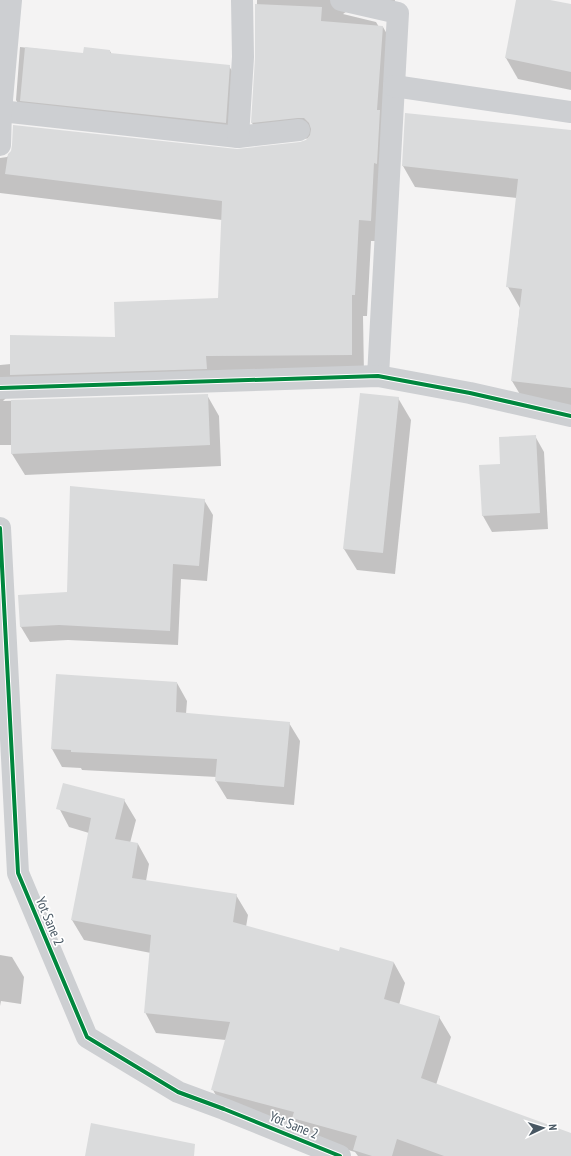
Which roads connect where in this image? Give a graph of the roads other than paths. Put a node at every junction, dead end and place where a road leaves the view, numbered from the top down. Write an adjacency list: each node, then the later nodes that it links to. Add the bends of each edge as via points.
1 (12, 0): 5 (street)
2 (242, 0): 8 (street, via 243,57)
3 (341, 0): 4 (street, via 398,13)
4 (394, 86): 6 (street); 10 (street)
5 (0, 111): 8 (street); 9 (street)
6 (571, 112)
7 (299, 130): 8 (street)
8 (238, 137)
9 (0, 145)
10 (378, 376): 11 (street); 12 (street, via 470,393)
11 (0, 388)
12 (571, 416)
13 (0, 528): 14 (street, Yot Sane 2, via 18,873 87,1037 178,1092)
14 (340, 1156)

